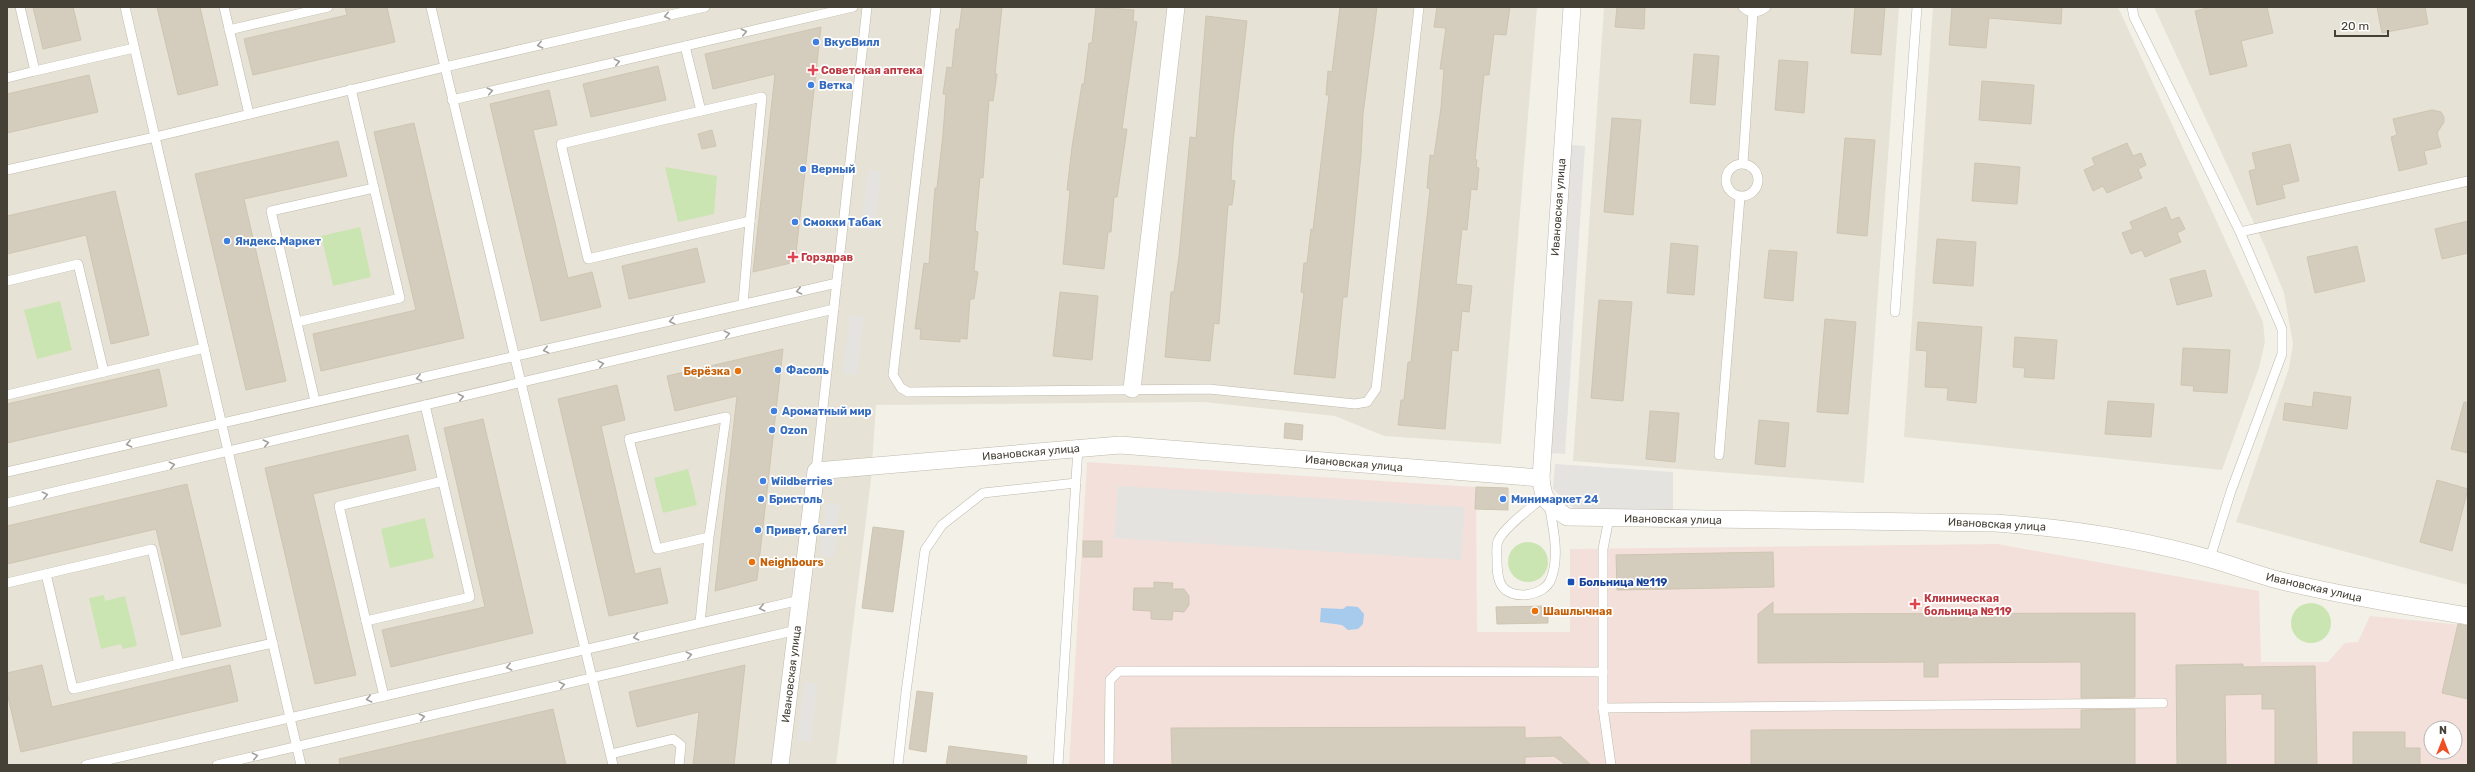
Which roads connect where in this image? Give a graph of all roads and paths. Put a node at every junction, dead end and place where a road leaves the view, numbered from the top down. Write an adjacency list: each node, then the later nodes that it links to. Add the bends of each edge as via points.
1 (20, 7): 22 (lane)
2 (125, 7): 20 (lane)
3 (224, 7): 18 (lane)
4 (328, 7): 18 (lane)
5 (431, 7): 21 (lane)
6 (705, 7): 21 (lane, one-way to 21)
7 (853, 7): 19 (lane, one-way to 7)
8 (867, 7): 37 (lane)
9 (936, 7): 46 (lane, via 893,375 897,384 908,392)
10 (1176, 7): 46 (street)
11 (1419, 7): 46 (lane, via 1376,389 1373,396 1367,402 1355,404 1209,389)
12 (1572, 7): 56 (street, Ивановская улица)
13 (1743, 7): 17 (lane)
14 (1766, 7): 17 (lane)
15 (1917, 7): 40 (lane)
16 (2132, 7): 35 (lane, via 2134,17)
17 (1753, 12): 29 (lane)
18 (229, 30): 27 (lane)
19 (685, 46): 25 (lane, one-way to 19); 26 (lane)
20 (134, 48): 22 (lane); 28 (lane)
21 (445, 67): 24 (lane); 25 (lane)
22 (35, 71): 23 (lane)
23 (7, 78)
24 (351, 90): 27 (lane); 32 (lane)
25 (452, 100): 43 (lane)
26 (701, 111): 34 (lane, via 762,97); 34 (lane, via 561,144 588,259)
27 (249, 114): 28 (lane)
28 (155, 137): 30 (lane); 42 (lane)
29 (1743, 163): 33 (lane, via 1728,170 1725,178 1726,187 1732,194); 33 (lane, via 1752,166 1757,173 1758,182 1755,190)
30 (7, 170)
31 (2468, 181): 35 (lane)
32 (374, 188): 41 (lane, via 400,298); 41 (lane, via 271,211)
33 (1740, 197): 53 (lane)
34 (750, 221): 38 (lane)
35 (2240, 232): 63 (lane, via 2282,329 2282,354 2231,491)
36 (7, 281): 44 (lane, via 78,264)
37 (837, 282): 38 (lane, one-way to 38); 39 (lane)
38 (743, 304): 43 (lane, one-way to 43)
39 (834, 309): 45 (lane, one-way to 39); 54 (lane)
40 (1895, 312)
41 (297, 322): 48 (lane)
42 (204, 348): 44 (lane); 50 (lane)
43 (515, 357): 45 (lane); 48 (lane, one-way to 48)
44 (104, 372): 47 (lane)
45 (520, 383): 49 (lane, one-way to 45); 72 (lane)
46 (1132, 389)
47 (7, 395)
48 (315, 401): 50 (lane)
49 (425, 405): 52 (lane, one-way to 49); 57 (lane)
50 (221, 422): 52 (lane); 55 (lane, one-way to 55)
51 (1078, 448): 54 (street, Ивановская улица); 56 (street, Ивановская улица, via 1147,446); 58 (lane)
52 (228, 452): 60 (lane, one-way to 52); 71 (lane)
53 (1719, 456)
54 (816, 471): 66 (street, Ивановская улица)
55 (7, 472)
56 (1541, 478): 59 (street, Ивановская улица)
57 (443, 482): 68 (lane, via 340,506); 68 (lane, via 470,597)
58 (1076, 483): 88 (lane, via 984,493 942,525 925,550); 89 (lane)
59 (1546, 500): 59 (lane, via 1506,528 1497,543 1497,572 1502,586 1510,593 1531,594 1546,587 1551,580 1555,557); 61 (street, Ивановская улица, via 1567,517)
60 (7, 503)
61 (1609, 518): 63 (street, Ивановская улица, via 1996,523 2046,526 2108,536); 74 (lane, via 1603,549)
62 (709, 537): 62 (lane, via 726,417 629,439 657,549); 69 (lane)
63 (2210, 558): 67 (street, Ивановская улица, via 2273,579 2351,596)
64 (46, 574): 65 (lane); 73 (lane, via 73,689); 73 (lane, via 152,549)
65 (7, 583)
66 (800, 600): 69 (lane, one-way to 69); 70 (street, Ивановская улица)
67 (2468, 616)
68 (366, 621): 76 (lane)
69 (700, 622): 72 (lane, one-way to 72)
70 (797, 630): 75 (lane, one-way to 70); 87 (street, Ивановская улица)
71 (273, 643): 73 (lane); 79 (lane)
72 (586, 648): 75 (lane); 76 (lane, one-way to 76)
73 (179, 664)
74 (1603, 672): 78 (lane); 90 (lane, via 1119,671 1110,680)
75 (593, 678): 80 (lane, one-way to 75); 81 (lane)
76 (384, 696): 79 (lane, one-way to 79)
77 (2163, 703): 78 (lane)
78 (1603, 708): 91 (lane)
79 (290, 717): 80 (lane); 82 (lane)
80 (297, 746): 83 (lane, one-way to 80); 84 (lane)
81 (611, 754): 85 (lane); 86 (lane, via 673,739 681,745)
82 (86, 765)
83 (217, 765)
84 (301, 765)
85 (613, 765)
86 (679, 765)
87 (780, 765)
88 (898, 765)
89 (1058, 765)
90 (1108, 765)
91 (1611, 765)

